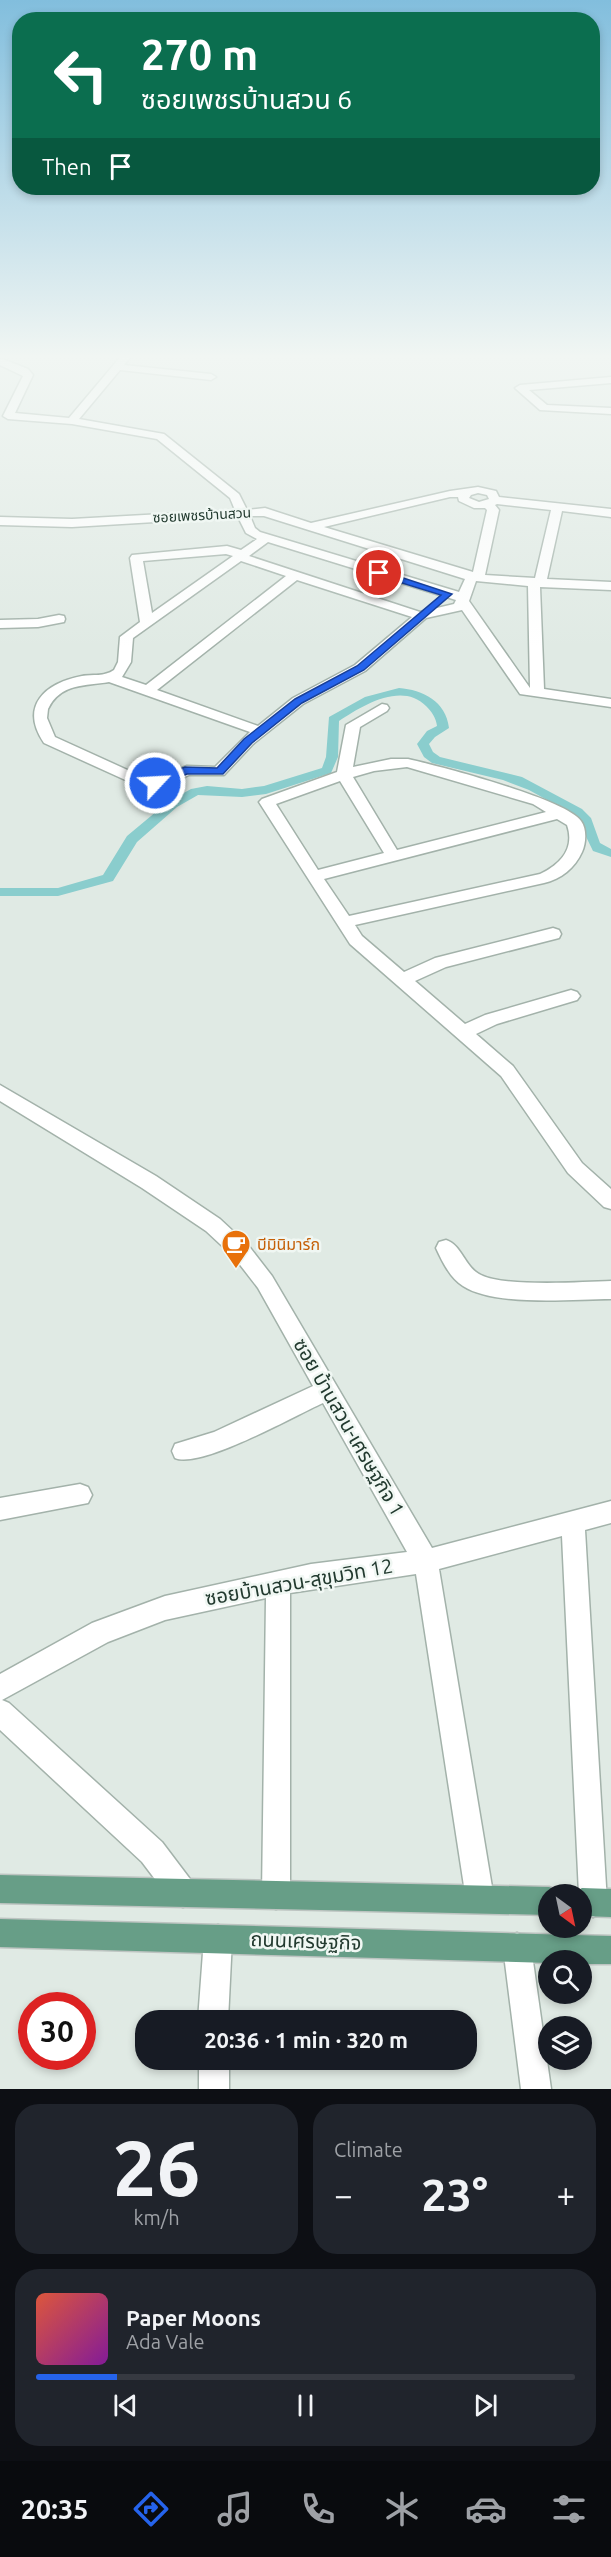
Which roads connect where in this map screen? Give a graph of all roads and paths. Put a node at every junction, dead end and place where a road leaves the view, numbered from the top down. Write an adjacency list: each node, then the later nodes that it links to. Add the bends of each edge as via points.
1 (181, 452): 4 (street, via 236,496)
2 (492, 502): 3 (street); 7 (street, via 492,493 474,490); 11 (street, via 493,510)
3 (557, 507): 5 (street); 12 (street)
4 (243, 512): 6 (street, ซอยเพชรบ้านสวน, via 72,523); 7 (street, ซอยเพชรบ้านสวน, via 265,512); 8 (street, via 250,530)
5 (611, 513)
6 (2, 523)
7 (311, 526): 11 (street, ซอยเพชรบ้านสวน)
8 (265, 539): 9 (street); 14 (street)
9 (241, 556): 10 (street); 18 (street); 18 (street, via 227,550 136,558)
10 (295, 574): 16 (street); 21 (street)
11 (472, 576): 12 (street, ซอยเพชรบ้านสวน); 14 (street); 15 (street)
12 (537, 582): 13 (street, ซอยเพชรบ้านสวน); 22 (street)
13 (611, 586)
14 (448, 594): 15 (street); 16 (street)
15 (464, 600): 16 (street, via 456,608); 22 (street, via 525,691)
16 (423, 615): 25 (street, via 360,668 303,697)
17 (59, 619): 19 (street)
18 (147, 623): 20 (street, via 127,637 123,667)
19 (0, 624)
20 (109, 677): 21 (street); 25 (street, via 80,681 49,695 40,709 40,724 53,743 139,782 159,783 187,770 219,771)
21 (147, 691): 25 (street)
22 (537, 693): 23 (street)
23 (611, 704)
24 (382, 708): 26 (street, via 353,725)
25 (260, 731)
26 (344, 775): 27 (street, via 408,763 538,801); 28 (street); 29 (street, via 267,802)
27 (561, 813): 28 (street); 30 (street, via 574,822 578,842 569,862 557,873)
28 (393, 856): 29 (street)
29 (315, 876): 30 (street)
30 (345, 922): 32 (street, via 356,940)
31 (553, 934): 32 (street, via 441,962)
32 (402, 980): 34 (street)
33 (570, 996): 34 (street, via 491,1019)
34 (463, 1033): 36 (street, via 507,1071 575,1168)
35 (0, 1092): 39 (street, ซอย บ้านสวน-เศรษฐกิจ 1, via 213,1225 241,1251 265,1282)
36 (611, 1201)
37 (446, 1248): 38 (street, via 470,1281 483,1287)
38 (611, 1290)
39 (327, 1390): 40 (street, via 218,1442); 45 (street, ซอย บ้านสวน-เศรษฐกิจ 1)
40 (183, 1451)
41 (80, 1495): 42 (street)
42 (0, 1509)
43 (611, 1512): 44 (street, ซอยบ้านสวน-สุขุมวิท 12)
44 (573, 1522): 45 (street, ซอยบ้านสวน-สุขุมวิท 12); 54 (street)
45 (426, 1561): 46 (street, ซอยบ้านสวน-สุขุมวิท 12); 52 (street, ซอย บ้านสวน-เศรษฐกิจ 1)
46 (278, 1583): 47 (street, ซอยบ้านสวน-สุขุมวิท 12, via 154,1612 100,1632); 51 (street)
47 (0, 1688)
48 (0, 1712): 50 (street, via 152,1852)
49 (0, 1889): 50 (main road)
50 (183, 1893): 51 (main road)
51 (276, 1895): 52 (main road)
52 (480, 1899): 53 (main road)
53 (538, 1901)
54 (595, 1903)
55 (0, 1933): 56 (main road, ถนนเศรษฐกิจ)
56 (218, 1939): 57 (main road, ถนนเศรษฐกิจ); 59 (street)
57 (517, 1947): 58 (main road, ถนนเศรษฐกิจ); 62 (street)
58 (611, 1950)
59 (214, 2010)
60 (214, 2070): 61 (street)
61 (214, 2089)
62 (536, 2089)

